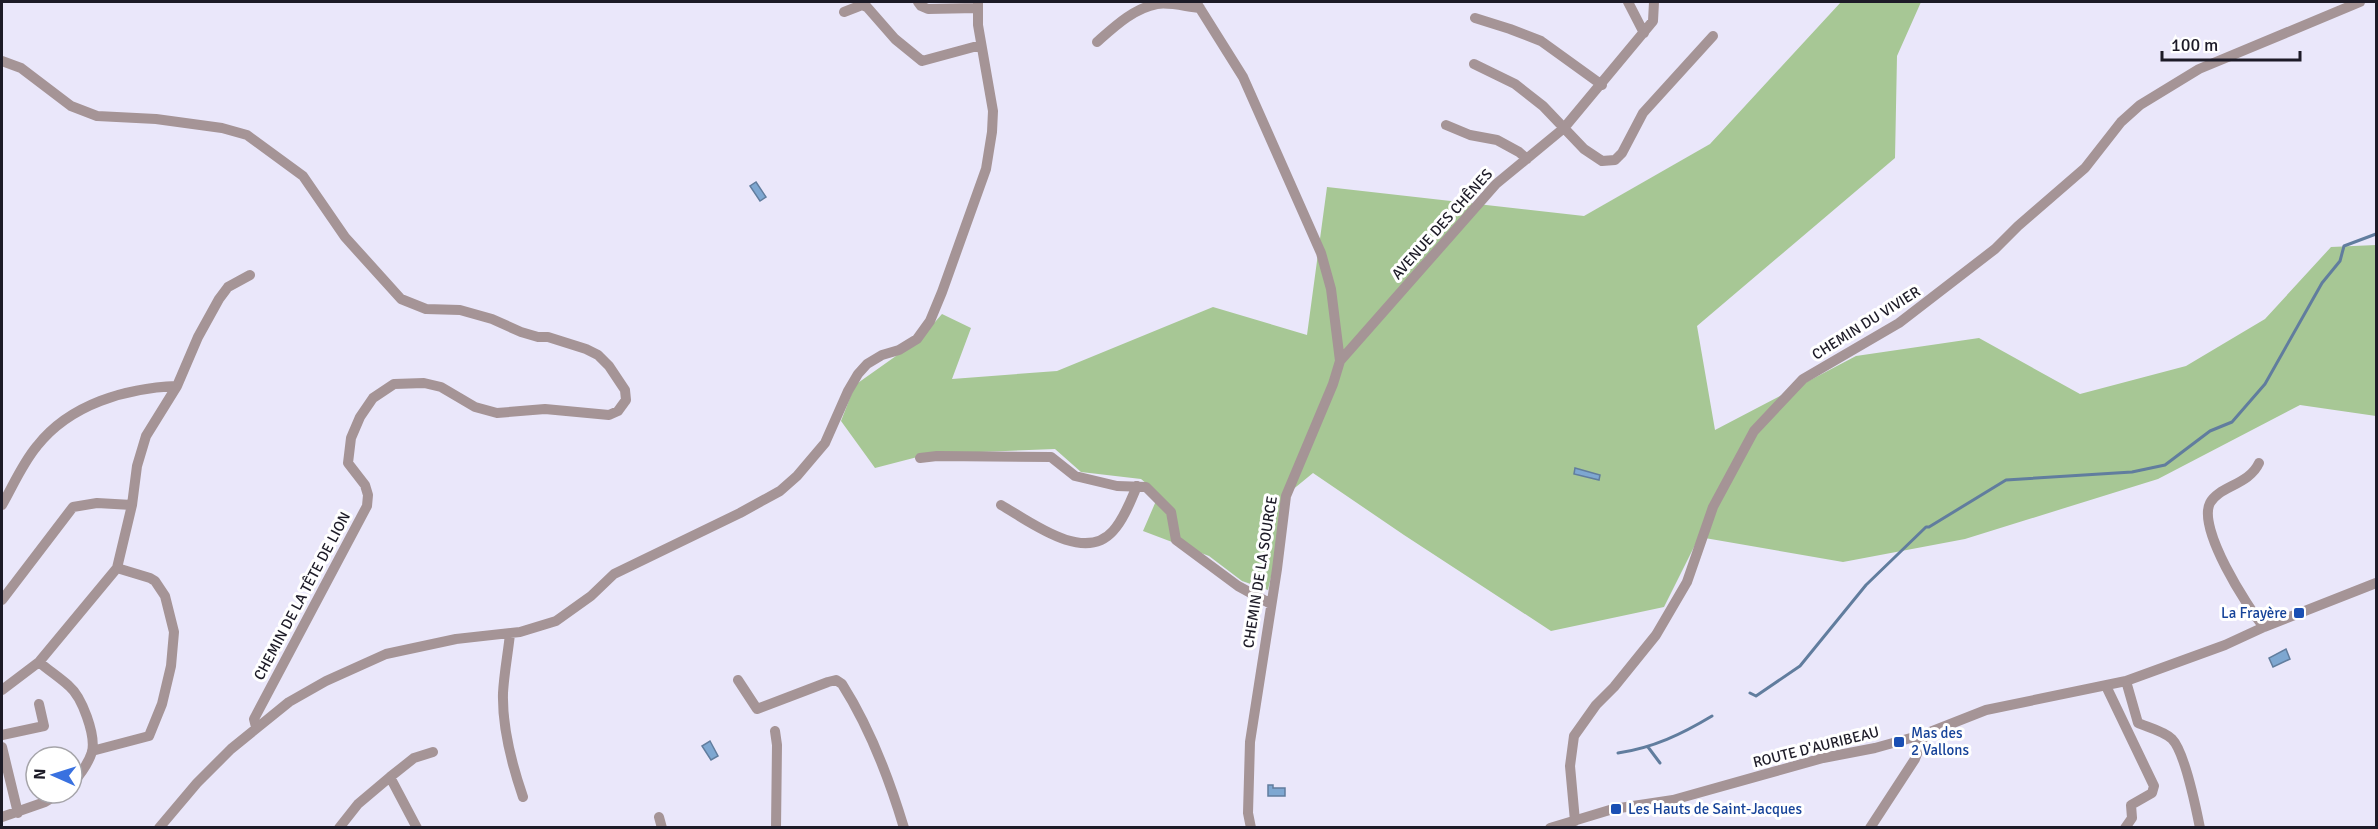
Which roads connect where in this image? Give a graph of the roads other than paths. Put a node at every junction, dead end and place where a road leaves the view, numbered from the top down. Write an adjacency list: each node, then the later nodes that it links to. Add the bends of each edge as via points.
1 (918, 2): 5 (street, via 928,9)
2 (1628, 2): 9 (street)
3 (1654, 2): 9 (street, AVENUE DES CHÊNES, via 1653,21)
4 (2360, 2): 54 (street, CHEMIN DU VIVIER, via 2199,69 2140,105 2121,122 2085,168 1995,249 1899,323 1803,379 1754,431 1713,507 1687,582 1656,634 1574,736 1570,766)
5 (977, 5): 12 (street)
6 (1198, 5): 11 (street, via 1149,7 1124,19); 20 (street, CHEMIN DE LA SOURCE, via 1243,77 1321,253 1331,289)
7 (844, 12): 12 (street, via 862,5 867,7 895,39 922,61)
8 (1475, 18): 15 (street, via 1541,42)
9 (1644, 33): 15 (street, AVENUE DES CHÊNES)
10 (1713, 36): 17 (street, via 1643,113 1623,153 1615,160 1602,161)
11 (1097, 42)
12 (981, 45): 33 (street, via 993,111 986,169 942,292 930,321 917,339 867,364 848,391 825,443 780,491 631,564 556,621)
13 (2, 61): 40 (street, CHEMIN DE LA TÊTE DE LION, via 21,68 71,106 97,116 206,125 247,135 303,176 345,237 401,299 426,309 460,310 586,349 609,366 625,390 626,400 609,416 545,409 496,413 424,383 394,384 373,398 354,428 347,457 365,485 367,506 254,719)
14 (1474, 64): 17 (street, via 1515,84)
15 (1602, 84): 17 (street, AVENUE DES CHÊNES)
16 (1446, 124): 18 (street, via 1470,135 1497,140)
17 (1564, 128): 18 (street, AVENUE DES CHÊNES)
18 (1527, 159): 20 (street, AVENUE DES CHÊNES, via 1496,184)
19 (250, 275): 21 (street, via 228,287 219,299)
20 (1340, 361): 31 (street, CHEMIN DE LA SOURCE, via 1286,495)
21 (177, 386): 25 (street, via 146,436); 27 (street, via 119,393 74,414 38,444)
22 (920, 458): 24 (street, via 1051,457 1076,477)
23 (2259, 463): 32 (street, via 2254,473 2215,497 2209,504 2208,521 2237,590)
24 (1137, 486): 26 (street, via 1113,531 1088,545 1071,542); 31 (street, via 1146,487 1171,512 1176,540 1238,586)
25 (132, 505): 28 (street); 30 (street, via 97,503 73,507)
26 (1001, 505)
27 (2, 506)
28 (117, 568): 34 (street); 45 (street, via 150,578 165,596 174,632 171,666 149,736)
29 (2376, 583): 32 (street, ROUTE D'AURIBEAU)
30 (2, 600)
31 (1271, 604): 60 (street, CHEMIN DE LA SOURCE, via 1250,742)
32 (2264, 627): 36 (street, ROUTE D'AURIBEAU)
33 (510, 634): 40 (street, via 456,639 386,654 326,681); 50 (street, via 504,713 513,769)
34 (39, 662): 38 (street); 45 (street, via 71,687 80,701 90,727)
35 (738, 680): 59 (street, via 757,709 828,682 836,680 842,684 878,755)
36 (2126, 681): 37 (street, ROUTE D'AURIBEAU); 64 (street, via 2138,723 2172,738 2195,799)
37 (2106, 686): 42 (street, ROUTE D'AURIBEAU, via 1986,711); 63 (street, via 2154,786 2152,793 2131,805 2132,818)
38 (2, 690)
39 (39, 704): 43 (street, via 44,726)
40 (256, 727): 55 (street, via 197,783)
41 (774, 731): 58 (street)
42 (1925, 734): 54 (street, ROUTE D'AURIBEAU, via 1673,800 1613,809); 62 (street, via 1915,759)
43 (2, 735)
44 (2, 747): 48 (street)
45 (92, 751): 47 (street)
46 (433, 752): 49 (street, via 414,758)
47 (84, 769)
48 (4, 771): 52 (street)
49 (390, 777): 56 (street, via 358,804); 57 (street)
50 (523, 797)
51 (35, 805): 52 (street)
52 (18, 813): 53 (street)
53 (2, 818)
54 (1575, 821): 61 (street, ROUTE D'AURIBEAU)
55 (159, 828)
56 (339, 828)
57 (417, 828)
58 (776, 828)
59 (904, 828)
60 (1251, 828)
61 (1550, 828)
62 (1870, 828)
63 (2126, 828)
64 (2200, 828)

